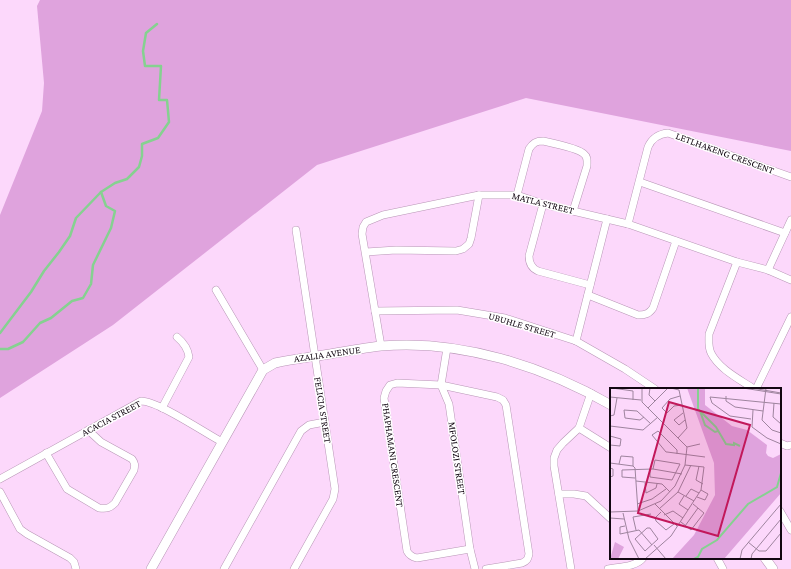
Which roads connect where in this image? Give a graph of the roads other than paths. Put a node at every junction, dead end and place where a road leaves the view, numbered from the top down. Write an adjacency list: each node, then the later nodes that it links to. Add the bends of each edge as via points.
1 (791, 177): 2 (street, LETLHAKENG CRESCENT, via 668,133 660,134 650,142)
2 (640, 182): 9 (street, LETLHAKENG CRESCENT); 11 (street)
3 (479, 195): 4 (street, MATLA STREET); 13 (street, MATLA STREET, via 372,218 363,227); 13 (street, via 471,238 463,249 446,252)
4 (517, 195): 5 (street, MATLA STREET); 6 (street, via 532,144 543,141 579,151 588,159)
5 (543, 204): 6 (street, MATLA STREET); 17 (street, via 529,256 531,266 534,270)
6 (573, 211): 7 (street, MATLA STREET)
7 (607, 219): 9 (street, MATLA STREET); 17 (street)
8 (791, 220): 11 (street)
9 (628, 224): 12 (street, MATLA STREET)
10 (296, 230): 26 (street, FELICIA STREET)
11 (785, 233): 15 (street)
12 (676, 241): 14 (street, MATLA STREET); 19 (street, via 649,313 638,315)
13 (366, 252): 20 (street, MATLA STREET)
14 (737, 262): 15 (street, MATLA STREET); 30 (street, via 709,334 708,344 710,352 721,366)
15 (768, 270): 16 (street, MATLA STREET)
16 (791, 280)
17 (590, 285): 19 (street)
18 (216, 290): 27 (street)
19 (588, 295): 23 (street)
20 (375, 311): 23 (street, UBUHLE STREET, via 470,311 506,318); 24 (street, MATLA STREET)
21 (791, 317): 31 (street)
22 (177, 337): 34 (street, via 188,351 189,357)
23 (576, 341): 29 (street, UBUHLE STREET)
24 (381, 346): 25 (street, AZALIA AVENUE); 26 (street, AZALIA AVENUE)
25 (446, 348): 28 (street); 32 (street, AZALIA AVENUE, via 491,355 543,371)
26 (315, 356): 27 (street, AZALIA AVENUE, via 276,363); 35 (street, FELICIA STREET)
27 (263, 370): 38 (street)
28 (441, 385): 49 (street, MFOLOZI STREET, via 449,404); 49 (street, PHAPHAMANI CRESCENT, via 390,385 384,398 407,551 412,557 417,558); 58 (street, PHAPHAMANI CRESCENT, via 503,400 508,413 529,554 522,563)
29 (654, 388)
30 (753, 388)
31 (756, 388)
32 (591, 394): 33 (street, AZALIA AVENUE); 36 (street)
33 (610, 404)
34 (162, 408): 37 (street, ACACIA STREET, via 141,401); 38 (street, ACACIA STREET)
35 (325, 422): 55 (street, via 309,425 301,431); 56 (street, FELICIA STREET, via 335,495)
36 (579, 428): 41 (street); 45 (street, via 557,450 554,458)
37 (88, 430): 42 (street, ACACIA STREET); 42 (street, via 101,442 134,462 134,470 111,508 100,508 67,489)
38 (222, 442): 54 (street)
39 (781, 443): 40 (street)
40 (791, 446)
41 (610, 447)
42 (46, 453): 43 (street, ACACIA STREET)
43 (0, 479)
44 (0, 492): 53 (street, via 20,528 70,558)
45 (559, 494): 47 (street, via 586,496); 59 (street)
46 (781, 513): 48 (street)
47 (610, 518)
48 (791, 530)
49 (470, 550): 57 (street, MFOLOZI STREET)
50 (642, 559): 60 (street, via 635,564)
51 (718, 559): 61 (street)
52 (766, 559): 62 (street)
53 (76, 569)
54 (151, 569)
55 (224, 569)
56 (294, 569)
57 (475, 569)
58 (486, 569)
59 (571, 569)
60 (608, 569)
61 (723, 569)
62 (773, 569)

